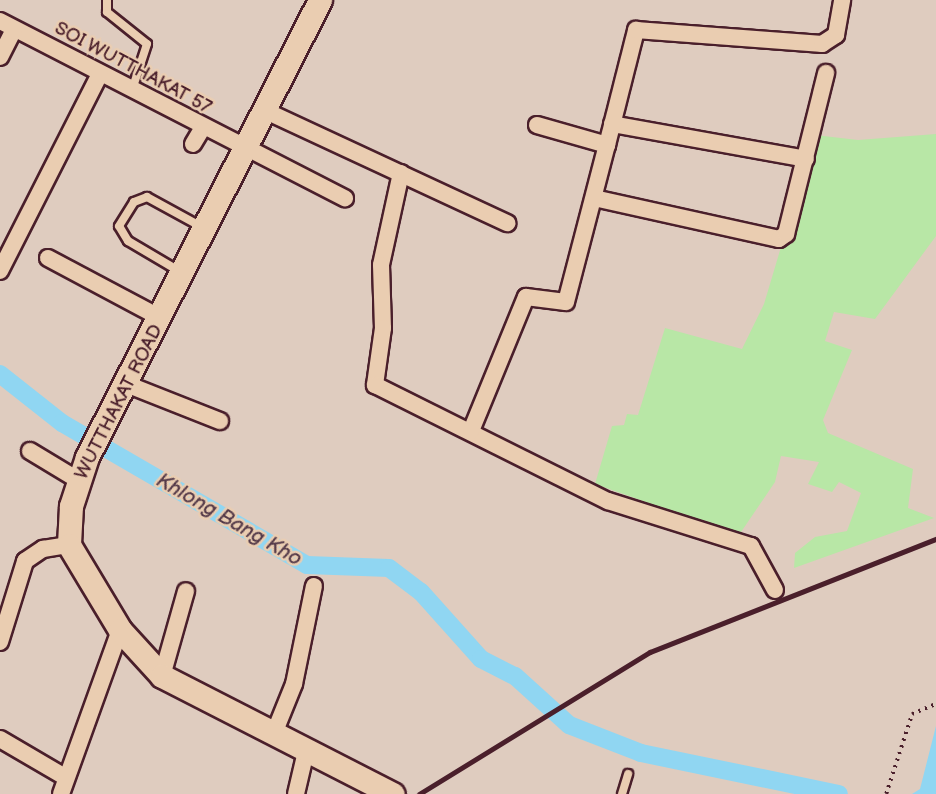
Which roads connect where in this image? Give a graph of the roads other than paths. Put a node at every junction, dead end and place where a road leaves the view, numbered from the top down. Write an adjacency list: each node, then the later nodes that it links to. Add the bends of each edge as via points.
1 (107, 0): 8 (lane, via 107,12 147,44)
2 (842, 0): 10 (street, via 836,35 822,44 636,30)
3 (314, 2): 9 (main road, WUTTHAKAT ROAD)
4 (7, 25): 5 (street); 6 (street, SOI WUTTHAKAT 57)
5 (0, 57)
6 (100, 74): 8 (street, SOI WUTTHAKAT 57); 23 (street)
7 (826, 74): 16 (street)
8 (131, 91): 12 (street, SOI WUTTHAKAT 57)
9 (268, 112): 15 (main road, WUTTHAKAT ROAD); 17 (street)
10 (612, 124): 14 (street); 16 (street)
11 (537, 125): 14 (street)
12 (202, 129): 13 (street); 15 (street, SOI WUTTHAKAT 57)
13 (193, 144)
14 (607, 145): 19 (street)
15 (246, 152): 18 (street, SOI WUTTHAKAT 57); 21 (main road, WUTTHAKAT ROAD)
16 (806, 159): 19 (street, via 786,234 779,239)
17 (401, 173): 20 (street); 28 (street, via 381,265 383,328 372,377 375,385)
18 (345, 198)
19 (594, 198): 28 (street, via 566,302 526,298)
20 (507, 223)
21 (207, 229): 24 (main road, WUTTHAKAT ROAD); 24 (lane, via 147,197 134,202 120,226 128,241)
22 (48, 258): 25 (street)
23 (0, 271)
24 (184, 274): 25 (main road, WUTTHAKAT ROAD)
25 (161, 318): 26 (main road, WUTTHAKAT ROAD)
26 (126, 384): 27 (street); 30 (main road, WUTTHAKAT ROAD)
27 (220, 421)
28 (471, 431): 33 (street, via 608,501 751,546)
29 (30, 451): 30 (street)
30 (78, 480): 31 (main road, WUTTHAKAT ROAD)
31 (69, 545): 35 (main road); 36 (street, via 43,549 24,561)
32 (314, 586): 38 (street, via 294,684)
33 (775, 590)
34 (186, 591): 37 (street)
35 (120, 630): 37 (main road); 42 (street)
36 (0, 642)
37 (162, 676): 38 (main road)
38 (275, 731): 40 (main road)
39 (0, 739): 42 (street)
40 (307, 747): 44 (street); 45 (main road)
41 (628, 774): 46 (lane)
42 (65, 777): 43 (street)
43 (61, 794)
44 (296, 794)
45 (393, 794)
46 (622, 794)

